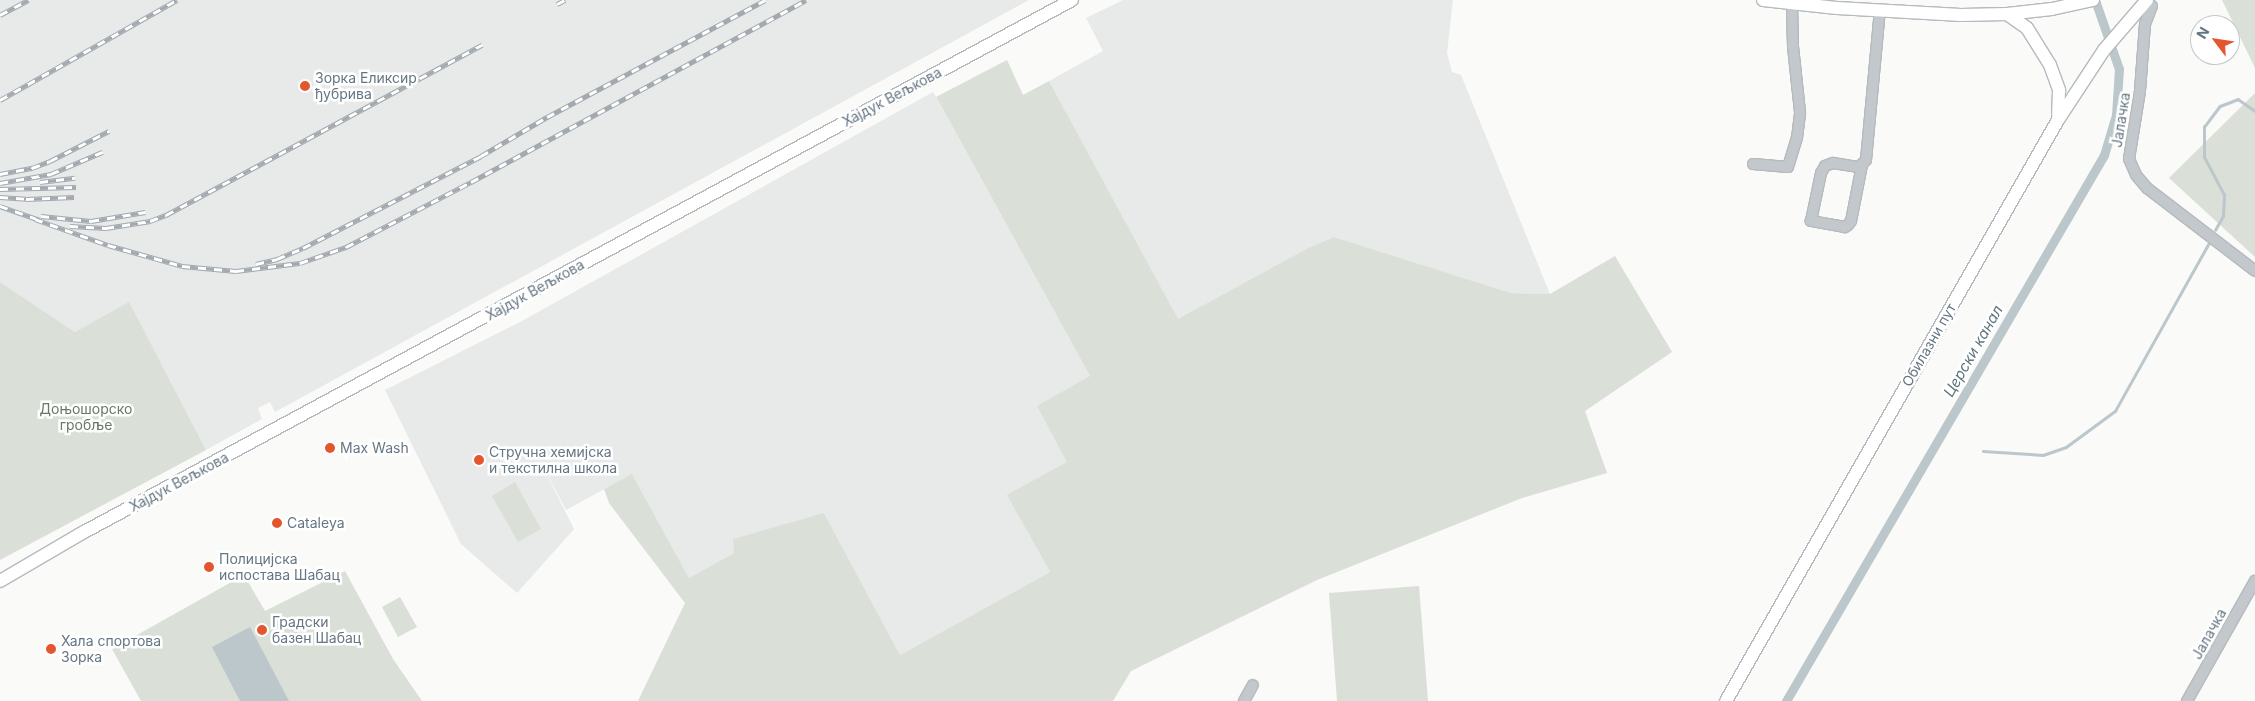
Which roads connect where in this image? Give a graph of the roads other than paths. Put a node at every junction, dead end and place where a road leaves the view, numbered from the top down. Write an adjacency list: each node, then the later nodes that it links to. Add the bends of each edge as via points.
1 (1072, 0): 12 (main road, Хајдук Вељкова, via 84,532)
2 (1763, 0): 4 (main road)
3 (2093, 0): 7 (main road)
4 (1792, 3): 6 (main road); 9 (street, via 1800,112 1797,138 1788,167)
5 (2146, 4): 8 (main road, Обилазни пут, via 2114,36); 11 (street, Јалачка, via 2140,90 2129,159 2147,188)
6 (1880, 10): 7 (main road, via 1942,15); 10 (street, via 1868,155)
7 (2008, 14): 8 (main road, via 2027,28 2050,65 2059,90)
8 (2058, 120): 16 (main road, Обилазни пут)
9 (1754, 164)
10 (1862, 165): 10 (street, via 1833,163 1825,166 1810,221 1848,225)
11 (2255, 271)
12 (0, 581)
13 (2255, 581): 17 (street, Јалачка)
14 (1252, 684): 15 (street)
15 (1244, 701)
16 (1726, 701)
17 (2187, 701)

